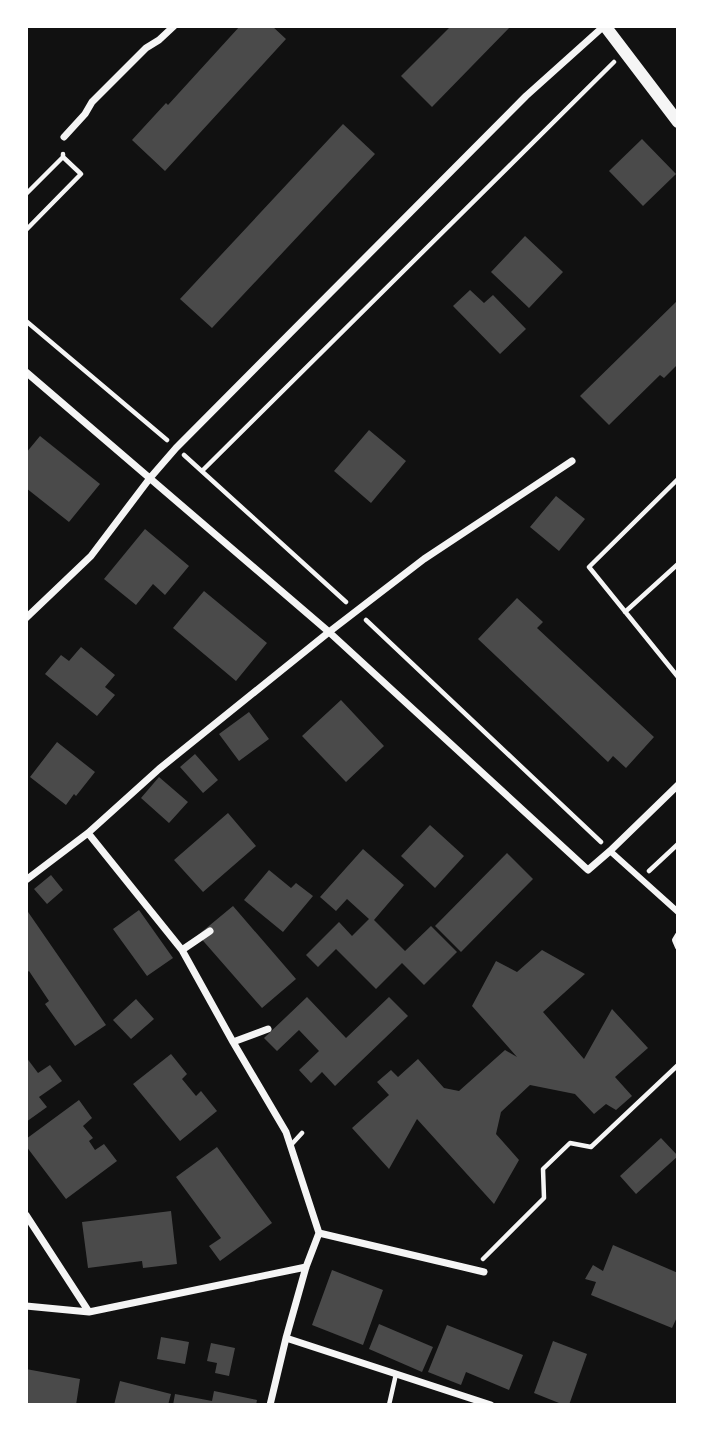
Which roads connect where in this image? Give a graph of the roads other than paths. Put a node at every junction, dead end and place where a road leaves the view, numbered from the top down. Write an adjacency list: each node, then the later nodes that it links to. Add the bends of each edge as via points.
1 (174, 26): 4 (street, via 92,102)
2 (605, 26): 3 (street); 7 (street, via 526,96)
3 (678, 122)
4 (64, 137)
5 (26, 372): 7 (street)
6 (572, 461): 12 (street, via 424,559)
7 (150, 478): 11 (street, via 91,556); 12 (street)
8 (678, 479): 10 (lane, via 589,567)
9 (678, 564): 10 (lane)
10 (625, 612): 13 (lane)
11 (26, 618)
12 (329, 632): 15 (street, via 159,769); 16 (street, via 588,870)
13 (678, 677)
14 (678, 785): 16 (street)
15 (88, 833): 17 (street); 22 (street)
16 (610, 851): 18 (street)
17 (26, 880)
18 (678, 912)
19 (210, 931): 22 (street)
20 (678, 935): 21 (street)
21 (678, 947)
22 (182, 950): 24 (street)
23 (268, 1029): 24 (street)
24 (233, 1042): 26 (street)
25 (302, 1133): 26 (lane)
26 (291, 1146): 28 (street)
27 (26, 1215): 32 (street)
28 (319, 1233): 29 (street); 30 (street)
29 (306, 1266): 32 (street); 33 (street)
30 (484, 1272)
31 (26, 1306): 32 (street)
32 (89, 1311)
33 (286, 1338): 34 (street); 35 (street)
34 (396, 1374): 36 (lane); 37 (street)
35 (270, 1405)
36 (389, 1405)
37 (491, 1405)

